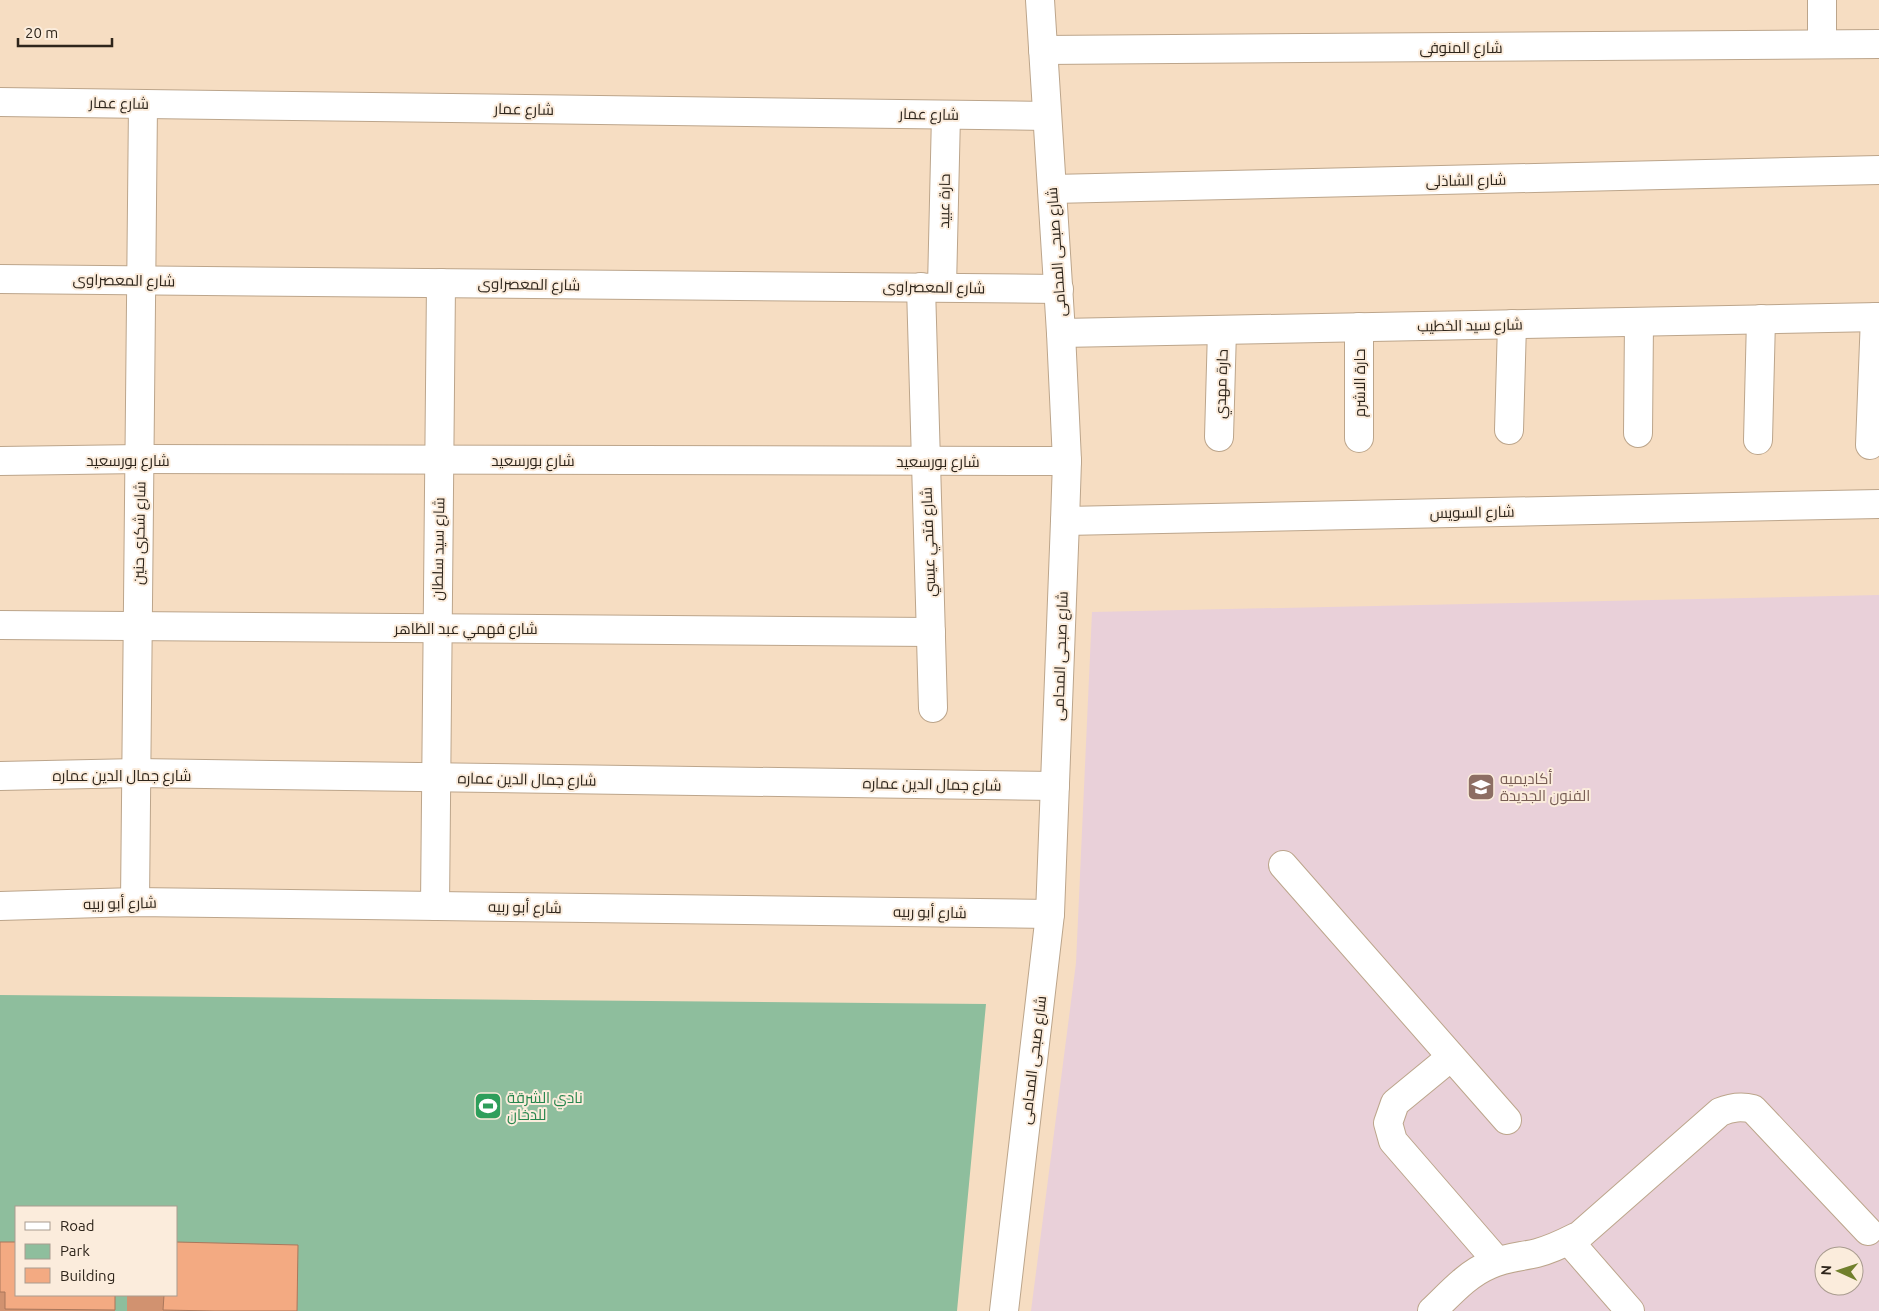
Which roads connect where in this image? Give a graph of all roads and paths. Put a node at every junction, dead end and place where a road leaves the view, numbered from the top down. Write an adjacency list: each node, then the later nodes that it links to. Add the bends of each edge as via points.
1 (1040, 0): 5 (street, شارع صبحى المحامى)
2 (1822, 0): 3 (street)
3 (1822, 44): 4 (street, شارع المنوفى); 5 (street, شارع المنوفى)
4 (1879, 44)
5 (1043, 50): 9 (street, شارع صبحى المحامى)
6 (0, 102): 7 (street, شارع عمار)
7 (143, 104): 8 (street, شارع عمار); 13 (street, شارع شكرى حنين)
8 (946, 115): 9 (street, شارع عمار); 15 (street, حارة عبيد)
9 (1047, 116): 11 (street, شارع صبحى المحامى)
10 (1879, 170): 11 (street, شارع الشاذلى)
11 (1052, 189): 16 (street, شارع صبحى المحامى)
12 (0, 279): 13 (street, شارع المعصراوى)
13 (141, 280): 14 (street, شارع المعصراوى); 30 (street, شارع شكرى حنين)
14 (441, 283): 15 (street, شارع المعصراوى); 31 (street, شارع سيد سلطان)
15 (932, 287): 16 (street, شارع المعصراوى); 33 (street, شارع فتحي عيسي)
16 (1059, 288): 23 (street, شارع صبحى المحامى)
17 (1877, 317): 18 (street, شارع سيد الخطيب); 29 (street)
18 (1761, 320): 19 (street, شارع سيد الخطيب); 28 (street)
19 (1639, 322): 20 (street, شارع سيد الخطيب); 25 (street)
20 (1512, 324): 21 (street, شارع سيد الخطيب); 24 (street)
21 (1359, 327): 22 (street, شارع سيد الخطيب); 27 (street, حارة الاشرم)
22 (1222, 330): 23 (street, شارع سيد الخطيب); 26 (street, حارة مهدي)
23 (1062, 333): 34 (street, شارع صبحى المحامى)
24 (1509, 430)
25 (1638, 433)
26 (1219, 438)
27 (1359, 438)
28 (1758, 440)
29 (1870, 445)
30 (140, 460): 31 (street, شارع بورسعيد); 32 (street, شارع بورسعيد); 38 (street, شارع شكرى حنين)
31 (439, 460): 33 (street, شارع بورسعيد); 39 (street, شارع سيد سلطان)
32 (0, 461)
33 (926, 461): 34 (street, شارع بورسعيد); 40 (street, شارع فتحي عيسي)
34 (1067, 461): 36 (street, شارع صبحى المحامى)
35 (1879, 504): 36 (street, شارع السويس)
36 (1065, 521): 45 (street, شارع صبحى المحامى)
37 (0, 625): 38 (street, شارع فهمي عبد الظاهر)
38 (138, 626): 39 (street, شارع فهمي عبد الظاهر); 42 (street, شارع شكرى حنين)
39 (438, 628): 40 (street, شارع فهمي عبد الظاهر); 44 (street, شارع سيد سلطان)
40 (931, 632): 41 (street, شارع فتحي عيسي)
41 (933, 708)
42 (137, 773): 43 (street, شارع جمال الدين عماره); 44 (street, شارع جمال الدين عماره); 47 (street, شارع شكرى حنين)
43 (0, 776)
44 (436, 778): 45 (street, شارع جمال الدين عماره); 49 (street, شارع سيد سلطان)
45 (1055, 786): 50 (street, شارع صبحى المحامى)
46 (1283, 865): 51 (street)
47 (135, 902): 48 (street, شارع أبو ربيه); 49 (street, شارع أبو ربيه)
48 (0, 906)
49 (435, 906): 50 (street, شارع أبو ربيه)
50 (1050, 914): 56 (street, شارع صبحى المحامى)
51 (1451, 1057): 52 (street); 55 (street, via 1395,1103 1389,1130 1393,1141)
52 (1507, 1120)
53 (1868, 1231): 54 (street, via 1753,1109 1742,1106 1720,1112 1580,1235)
54 (1569, 1240): 55 (street, via 1551,1249); 58 (street)
55 (1497, 1261): 57 (street, via 1476,1272)
56 (1004, 1311)
57 (1432, 1311)
58 (1630, 1311)

